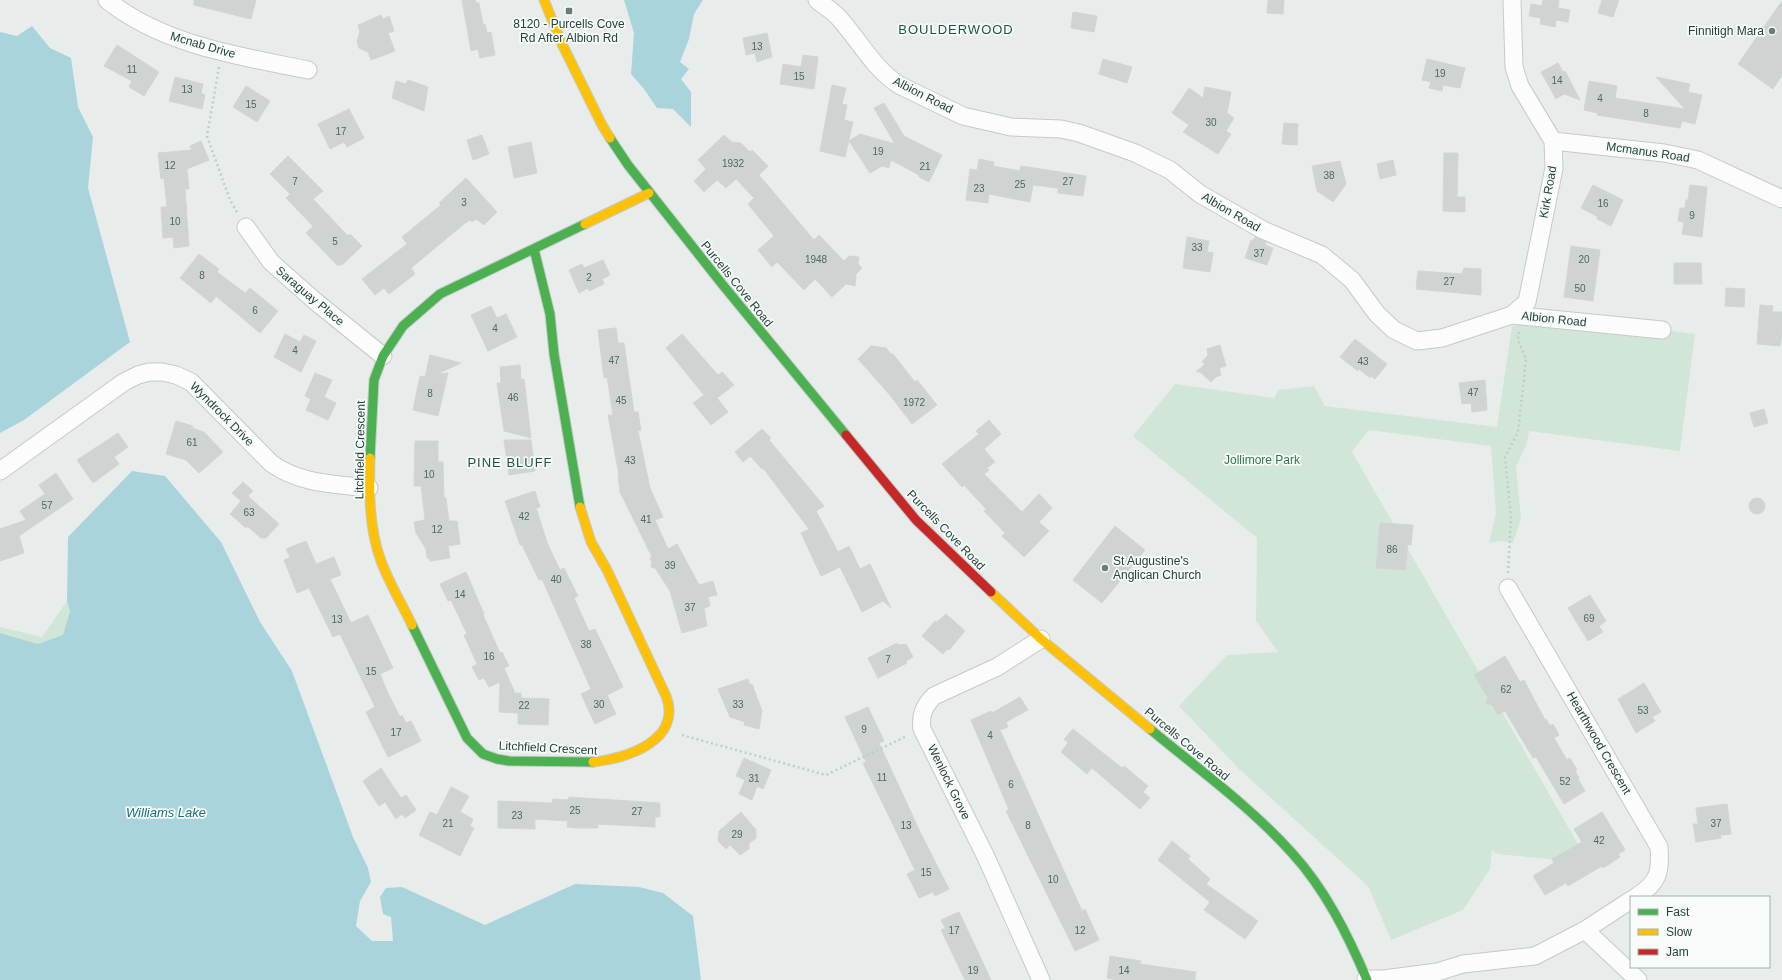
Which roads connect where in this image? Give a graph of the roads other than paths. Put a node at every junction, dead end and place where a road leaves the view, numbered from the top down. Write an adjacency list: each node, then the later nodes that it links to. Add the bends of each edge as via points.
1 (107, 0): 5 (street, Mcnab Drive, via 125,15 162,33 222,52)
2 (544, 0): 7 (street, Purcells Cove Road, via 562,44 602,125)
3 (817, 0): 11 (street, Albion Road, via 839,17 863,51 899,85 963,116 1011,127 1061,129 1136,153 1170,170 1200,194 1263,230 1322,255 1352,280 1377,314 1394,330 1417,341 1442,338)
4 (1512, 0): 6 (street, Kirk Road, via 1514,67 1520,86)
5 (308, 70)
6 (1553, 141): 8 (street, Mcmanus Road, via 1664,153 1698,160); 11 (street, Kirk Road, via 1554,168 1527,302)
7 (649, 193): 10 (street, Litchfield Crescent); 17 (street, Purcells Cove Road, via 820,406 916,520)
8 (1782, 199)
9 (246, 227): 13 (street, Saraguay Place, via 271,262)
10 (534, 249): 13 (street, Litchfield Crescent, via 440,294 403,326); 15 (street, Litchfield Crescent, via 553,327 554,354 581,515 591,542 669,700 668,719 663,730 636,753 601,763 505,760 490,757 477,749 463,730 381,561 374,535)
11 (1516, 315): 12 (street, Albion Road)
12 (1662, 330)
13 (383, 356): 15 (street, Litchfield Crescent, via 374,380)
14 (0, 471): 15 (street, Wyndrock Drive, via 124,382 149,372 162,372 191,382 282,471 311,481)
15 (369, 488)
16 (1508, 588): 18 (street, Hearthwood Crescent, via 1659,847 1661,864 1658,875 1652,884)
17 (1041, 639): 21 (street, Wenlock Grove, via 997,667 934,696 922,712 922,729 986,857); 22 (street, Purcells Cove Road, via 1224,790 1292,853 1327,900 1352,944)
18 (1637, 896)
19 (1630, 901): 20 (street)
20 (1585, 930): 22 (street, via 1535,956 1463,964 1437,972); 23 (street)
21 (1041, 980)
22 (1367, 980)
23 (1638, 980)

